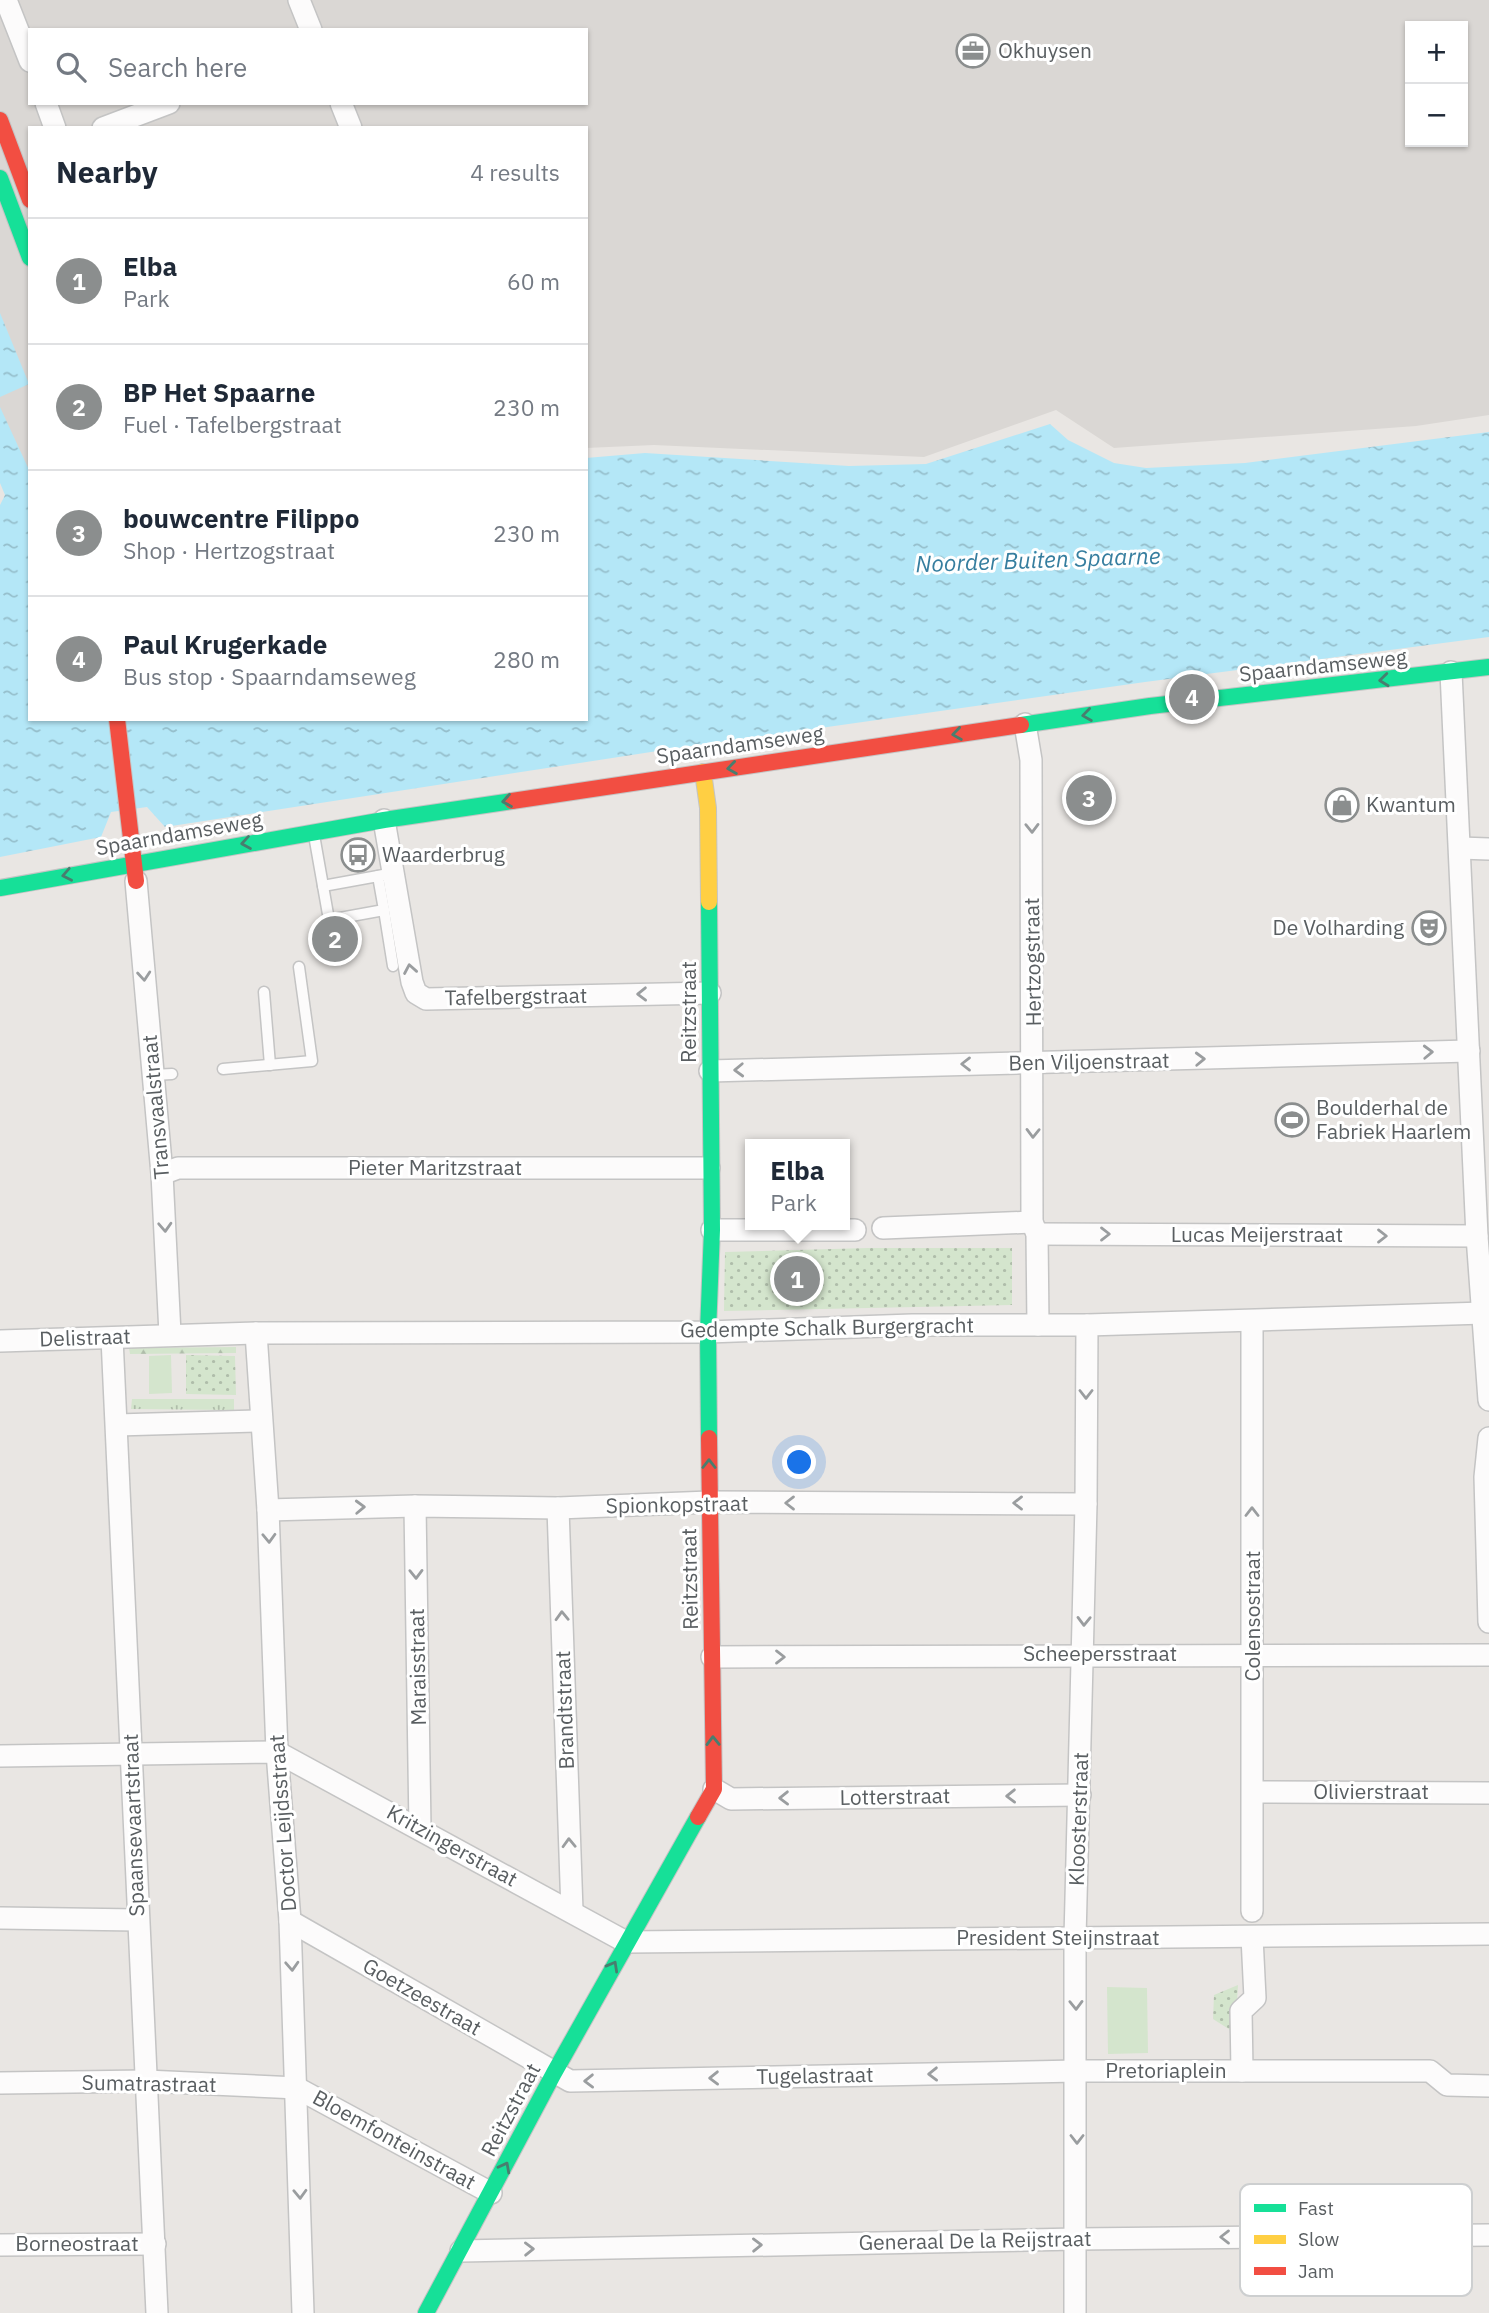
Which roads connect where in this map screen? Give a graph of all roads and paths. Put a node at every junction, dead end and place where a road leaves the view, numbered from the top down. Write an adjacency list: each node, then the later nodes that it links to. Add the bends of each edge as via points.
1 (6, 0): 4 (street)
2 (299, 0): 3 (street)
3 (310, 28)
4 (28, 56)
5 (47, 105): 9 (street)
6 (164, 105): 10 (street)
7 (342, 105): 11 (street)
8 (0, 120): 12 (street)
9 (54, 126)
10 (108, 126)
11 (350, 126)
12 (23, 159): 14 (street)
13 (0, 178): 15 (street)
14 (28, 188)
15 (28, 253)
16 (1489, 667): 17 (street, Spaarndamseweg)
17 (1453, 687): 19 (street, Spaarndamseweg, one-way to 19, via 1150,706); 23 (street)
18 (117, 721): 28 (street)
19 (1028, 739): 20 (street, Spaarndamseweg, one-way to 20); 37 (street, Hertzogstraat, one-way to 37)
20 (704, 772): 22 (street, Spaarndamseweg, one-way to 22); 35 (street, Reitzstraat)
21 (313, 832): 22 (street, Spaarndamseweg); 28 (street, Spaarndamseweg, one-way to 28); 29 (lane)
22 (386, 835): 27 (street, Tafelbergstraat)
23 (1460, 848): 24 (street); 36 (street)
24 (1489, 849)
25 (249, 861): 26 (street, Spaarndamseweg)
26 (197, 870)
27 (385, 875): 29 (lane); 31 (lane); 35 (street, Tafelbergstraat, one-way to 27, via 426,999 416,993 412,982)
28 (137, 876): 30 (street, Spaarndamseweg, one-way to 30); 44 (street, Transvaalstraat, one-way to 44, via 162,1074)
29 (323, 886): 31 (lane, via 328,919)
30 (0, 888)
31 (384, 910): 32 (lane)
32 (393, 966)
33 (299, 967): 38 (lane, via 312,1061)
34 (264, 992): 38 (lane)
35 (710, 993): 40 (street, Reitzstraat)
36 (1469, 1051): 37 (street, Ben Viljoenstraat, one-way to 36); 41 (street)
37 (1034, 1064): 40 (street, Ben Viljoenstraat, one-way to 40); 47 (street, Hertzogstraat, one-way to 47)
38 (270, 1065): 39 (lane)
39 (223, 1069)
40 (710, 1071): 43 (street, Reitzstraat)
41 (1480, 1086): 42 (street)
42 (1481, 1124): 45 (street)
43 (709, 1168): 44 (street, Pieter Maritzstraat, via 178,1168); 48 (street, Reitzstraat)
44 (162, 1174): 57 (street, Transvaalstraat, one-way to 57)
45 (1482, 1176): 50 (street)
46 (883, 1228): 47 (street, Lucas Meijerstraat)
47 (1035, 1228): 50 (street, Lucas Meijerstraat, one-way to 50); 53 (street, Hertzogstraat)
48 (712, 1230): 49 (street); 55 (street, Reitzstraat)
49 (855, 1230)
50 (1477, 1236): 51 (street)
51 (1487, 1312): 52 (street, Gedempte Schalk Burgergracht); 60 (street)
52 (1252, 1321): 54 (street, Gedempte Schalk Burgergracht); 71 (street, Colensostraat, one-way to 52)
53 (1038, 1325): 54 (street, Gedempte Schalk Burgergracht); 55 (street, Gedempte Schalk Burgergracht)
54 (1087, 1325): 65 (street, Kloosterstraat, one-way to 65)
55 (708, 1332): 56 (street, Gedempte Schalk Burgergracht); 64 (street, Reitzstraat, one-way to 55)
56 (256, 1333): 57 (street, Gedempte Schalk Burgergracht); 61 (street, Doctor Leijdsstraat)
57 (170, 1334): 58 (street, Delistraat)
58 (112, 1338): 59 (street, Delistraat); 62 (street, Spaansevaartstraat)
59 (0, 1341)
60 (1489, 1400)
61 (260, 1421): 62 (street); 68 (street, Doctor Leijdsstraat)
62 (117, 1425): 75 (street, Spaansevaartstraat)
63 (1489, 1438): 69 (street, via 1485,1477)
64 (709, 1503): 65 (street, Spionkopstraat, one-way to 64); 67 (street, Spionkopstraat); 73 (street, Reitzstraat)
65 (1086, 1504): 70 (street, Kloosterstraat, one-way to 70)
66 (415, 1506): 67 (street, Spionkopstraat); 68 (street, Spionkopstraat, one-way to 66); 81 (street, Maraisstraat, one-way to 81)
67 (558, 1508): 82 (street, Brandtstraat, one-way to 67)
68 (268, 1510): 74 (street, Doctor Leijdsstraat, one-way to 74)
69 (1489, 1622)
70 (1083, 1654): 71 (street, Scheepersstraat); 73 (street, Scheepersstraat, one-way to 70); 80 (street, Kloosterstraat)
71 (1253, 1654): 72 (street, Scheepersstraat); 78 (street, Colensostraat)
72 (1489, 1654)
73 (712, 1657): 77 (street, Reitzstraat, one-way to 73)
74 (277, 1752): 75 (street); 81 (street, Kritzingerstraat); 86 (street, Doctor Leijdsstraat)
75 (131, 1754): 76 (street); 85 (street, Spaansevaartstraat)
76 (0, 1756)
77 (714, 1788): 80 (street, Lotterstraat, one-way to 77, via 731,1799); 90 (street, Reitzstraat)
78 (1254, 1792): 79 (street, Olivierstraat); 83 (street, Colensostraat)
79 (1489, 1793)
80 (1080, 1795): 89 (street, Kloosterstraat)
81 (420, 1829): 82 (street, Kritzingerstraat)
82 (572, 1912): 90 (street, Kritzingerstraat)
83 (1252, 1912)
84 (0, 1919): 85 (street)
85 (138, 1920): 94 (street, Spaansevaartstraat)
86 (290, 1921): 93 (street, Goetzeestraat); 97 (street, Doctor Leijdsstraat, one-way to 97)
87 (1489, 1934): 88 (street, President Steijnstraat)
88 (1252, 1937): 89 (street, President Steijnstraat); 92 (street, Pretoriaplein, via 1255,1998 1241,2011)
89 (1075, 1938): 90 (street, President Steijnstraat); 91 (street, Kloosterstraat, one-way to 91)
90 (626, 1942): 93 (street, Reitzstraat, one-way to 90)
91 (1077, 2071): 92 (street, Pretoriaplein); 93 (street, Tugelastraat, one-way to 93, via 570,2081); 100 (street, Kloosterstraat, one-way to 100)
92 (1242, 2071): 96 (street, via 1430,2071 1447,2085)
93 (554, 2073): 98 (street, Reitzstraat, one-way to 93)
94 (146, 2081): 95 (street, Sumatrastraat); 97 (street, Sumatrastraat); 101 (street, Spaansevaartstraat)
95 (0, 2083)
96 (1489, 2086)
97 (297, 2088): 98 (street, Bloemfonteinstraat); 105 (street, Doctor Leijdsstraat, one-way to 105)
98 (491, 2193): 103 (street, Reitzstraat)
99 (1240, 2237): 100 (street, Generaal De la Reijstraat, one-way to 100)
100 (1076, 2239): 103 (street, Generaal De la Reijstraat, one-way to 100); 107 (street, Kloosterstraat)
101 (155, 2244): 102 (street, Borneostraat); 104 (street, Spaansevaartstraat)
102 (0, 2245)
103 (461, 2251): 106 (street, Reitzstraat)
104 (157, 2313)
105 (303, 2313)
106 (426, 2313)
107 (1075, 2313)

